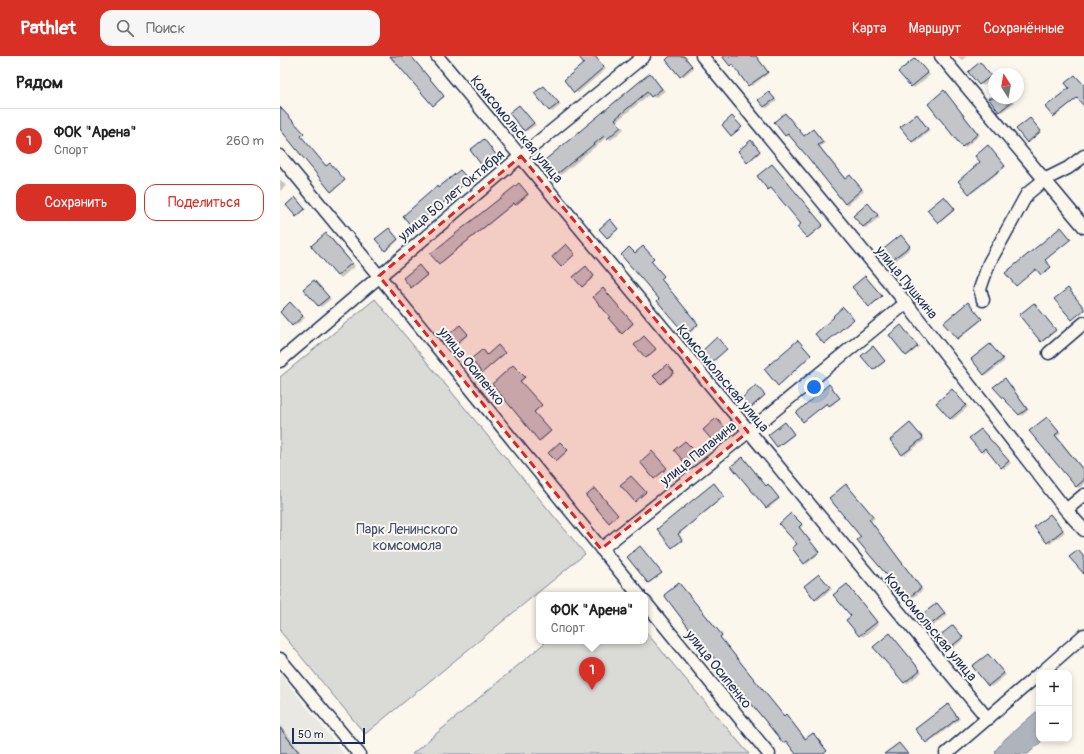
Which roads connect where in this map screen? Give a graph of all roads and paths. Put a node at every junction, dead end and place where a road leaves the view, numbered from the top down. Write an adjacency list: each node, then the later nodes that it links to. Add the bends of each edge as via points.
1 (437, 56): 6 (street, Комсомольская улица)
2 (644, 56): 6 (street, улица 50 лет Октября)
3 (702, 56): 12 (street, улица Пушкина)
4 (941, 56): 8 (street)
5 (280, 156): 10 (street, улица Осипенко)
6 (520, 156): 10 (street, улица 50 лет Октября); 16 (street, Комсомольская улица)
7 (1084, 156): 8 (street, via 1068,168)
8 (1044, 180): 9 (street); 11 (street, via 1027,194 988,263 980,289)
9 (1084, 227)
10 (380, 276): 15 (street, улица 50 лет Октября); 20 (street, улица Осипенко)
11 (983, 300)
12 (906, 303): 16 (street, улица Папанина); 18 (street, улица Пушкина)
13 (1084, 324): 14 (street)
14 (1049, 353)
15 (280, 361)
16 (748, 432): 20 (street, улица Папанина); 27 (street, Комсомольская улица)
17 (1084, 495): 18 (street)
18 (1066, 510): 19 (street, улица Пушкина)
19 (1084, 530)
20 (601, 549): 21 (street, улица Осипенко)
21 (637, 592)
22 (648, 606): 29 (street, улица Осипенко)
23 (1084, 635): 25 (street)
24 (280, 660): 28 (street)
25 (1045, 670)
26 (1036, 677): 27 (street)
27 (988, 719): 30 (street)
28 (359, 754)
29 (769, 754)
30 (946, 754)

